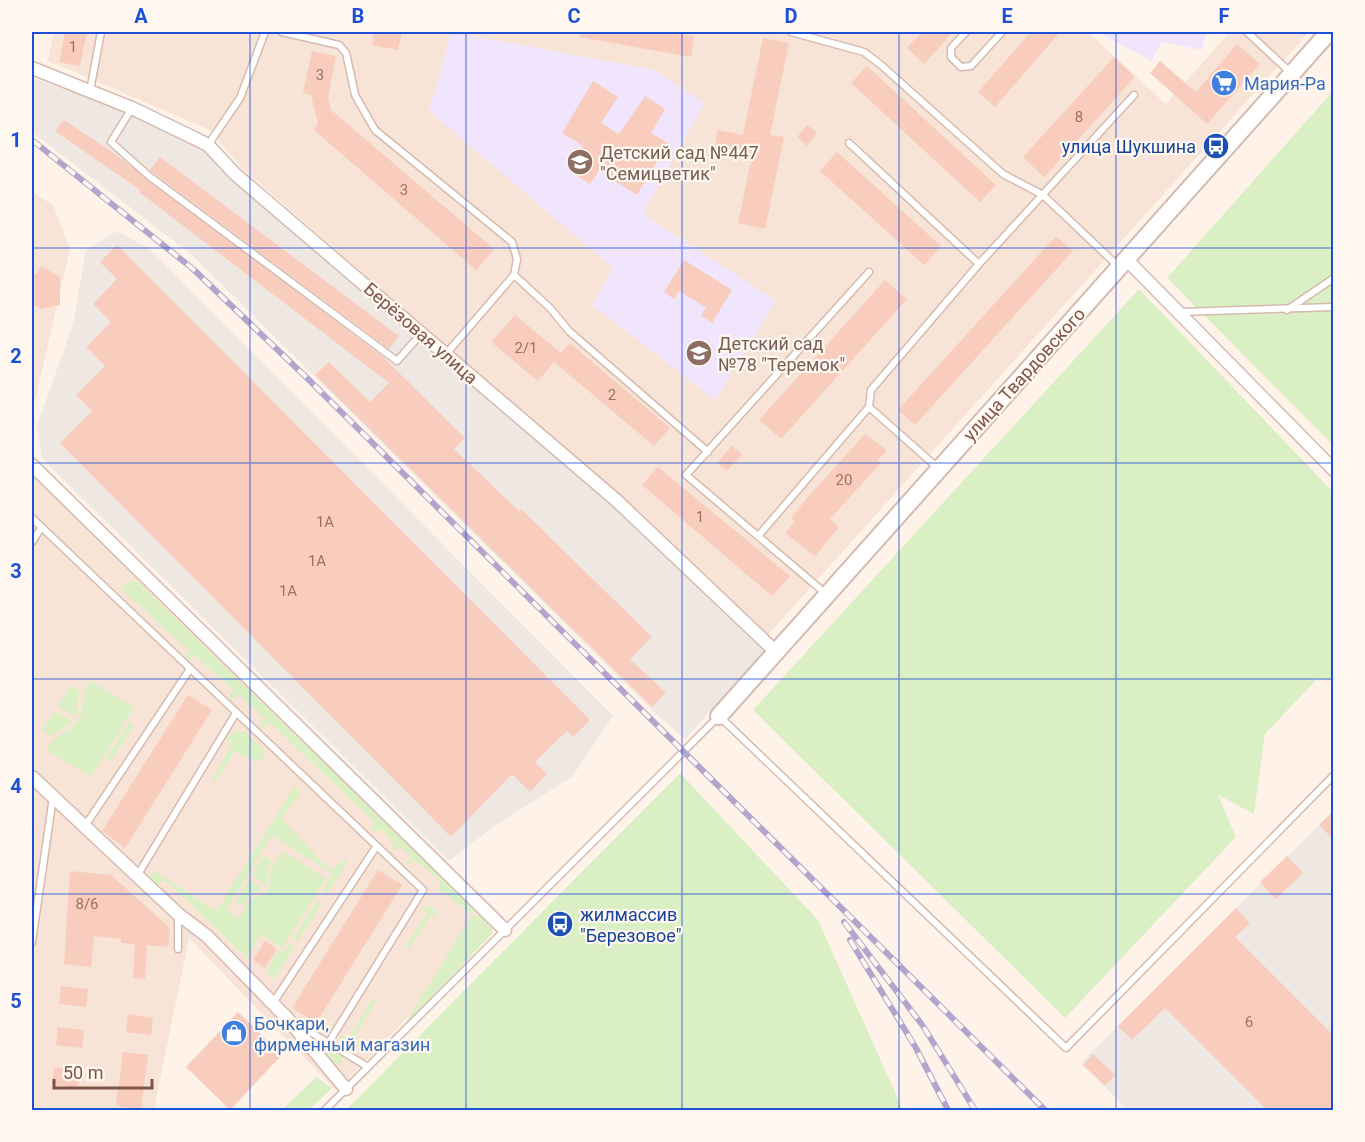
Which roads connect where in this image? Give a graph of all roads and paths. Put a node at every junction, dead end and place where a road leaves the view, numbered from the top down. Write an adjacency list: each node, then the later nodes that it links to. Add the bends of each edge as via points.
1 (101, 32): 11 (lane)
2 (265, 32): 15 (lane, via 240,98)
3 (282, 32): 20 (lane, via 339,45 346,53 355,95 375,130 512,242 517,259)
4 (791, 32): 16 (lane, via 864,52 1003,174)
5 (966, 32): 6 (lane, via 951,48 951,57 962,67 971,66)
6 (1002, 32)
7 (1247, 32): 10 (lane)
8 (1329, 32): 10 (street, улица Твардовского)
9 (32, 68): 11 (street, Берёзовая улица)
10 (1291, 73): 17 (street, улица Твардовского)
11 (90, 91): 13 (street, Берёзовая улица)
12 (1134, 95): 16 (lane)
13 (132, 108): 15 (street, Берёзовая улица); 25 (lane, via 111,142 149,176 397,362)
14 (849, 143): 18 (lane)
15 (208, 145): 25 (street, Берёзовая улица, via 235,174)
16 (1042, 195): 17 (lane); 18 (lane)
17 (1122, 263): 24 (street); 30 (street, улица Твардовского)
18 (979, 264): 27 (lane, via 871,390)
19 (869, 272): 28 (lane)
20 (514, 275): 26 (lane); 28 (lane, via 550,308 568,331)
21 (1334, 278): 23 (lane)
22 (1334, 307): 23 (lane)
23 (1286, 310): 24 (lane)
24 (1179, 312): 31 (street)
25 (421, 334): 26 (street, Берёзовая улица)
26 (446, 355): 37 (street, Берёзовая улица, via 616,500)
27 (869, 407): 30 (lane); 34 (lane)
28 (708, 452): 34 (lane, via 686,475 751,532)
29 (32, 465): 48 (street)
30 (939, 469): 36 (street, улица Твардовского)
31 (1334, 470)
32 (32, 519): 33 (lane)
33 (41, 528): 35 (lane); 38 (lane)
34 (759, 534): 36 (lane)
35 (32, 542)
36 (827, 595): 37 (street, улица Твардовского)
37 (776, 652): 40 (street, улица Твардовского)
38 (190, 669): 39 (lane); 44 (lane)
39 (236, 713): 45 (lane); 46 (lane)
40 (719, 716): 41 (lane, via 1066,1048); 48 (lane)
41 (1334, 775)
42 (32, 777): 43 (street)
43 (53, 797): 44 (street); 49 (lane)
44 (85, 826): 46 (street)
45 (376, 847): 51 (lane); 53 (lane, via 423,890)
46 (137, 876): 47 (street)
47 (178, 914): 50 (lane); 51 (street, via 207,936)
48 (506, 930): 54 (lane)
49 (32, 942)
50 (178, 949)
51 (273, 1003): 52 (street)
52 (287, 1018): 53 (lane); 55 (street)
53 (329, 1042): 54 (lane)
54 (368, 1067): 55 (lane)
55 (346, 1089): 56 (lane)
56 (325, 1110)

